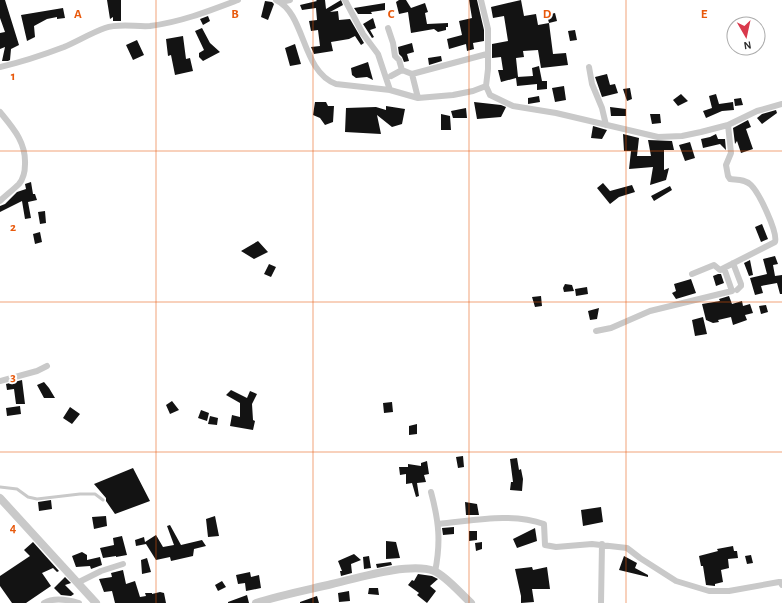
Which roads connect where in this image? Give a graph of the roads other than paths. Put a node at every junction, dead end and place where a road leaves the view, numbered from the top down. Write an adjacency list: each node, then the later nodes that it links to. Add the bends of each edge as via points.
1 (237, 0): 8 (street, via 158,25 105,28 64,46)
2 (290, 0): 5 (street)
3 (345, 0): 14 (street, via 378,54)
4 (481, 0): 7 (street, via 488,29)
5 (279, 1): 14 (street, via 293,18 308,54 329,81)
6 (388, 28): 10 (street, via 395,56)
7 (487, 54): 11 (street); 13 (street)
8 (0, 67)
9 (589, 67): 18 (street)
10 (402, 70): 11 (street); 12 (street)
11 (412, 74): 15 (street)
12 (392, 76)
13 (486, 86): 15 (street, via 453,95); 18 (street, via 490,95 513,106)
14 (390, 90): 15 (street)
15 (418, 98)
16 (782, 104): 19 (street, via 756,111)
17 (0, 112): 20 (street, via 24,146 25,160 23,177)
18 (606, 125): 19 (street, via 658,138 682,136)
19 (728, 125): 21 (street, via 731,153 726,165 728,176 730,179 742,180 751,185 767,212 776,238 775,242)
20 (0, 200)
21 (733, 263): 22 (street); 24 (street, via 741,284)
22 (724, 268): 23 (street, via 719,270 714,265); 25 (street, via 732,291 650,310 611,328)
23 (692, 274)
24 (737, 290)
25 (596, 331)
26 (47, 366): 27 (street)
27 (0, 381)
28 (0, 487): 31 (lane, via 17,490 33,499 96,494)
29 (432, 492): 32 (street)
30 (0, 498): 36 (street)
31 (102, 500)
32 (438, 524): 33 (street, via 482,519 529,520 544,524 547,546); 35 (street, via 440,541)
33 (602, 544): 37 (street, via 628,548 676,580 709,591 730,591 779,582); 43 (street)
34 (123, 564): 36 (street)
35 (436, 572): 41 (street, via 418,569 384,572); 42 (street)
36 (78, 583): 40 (street)
37 (782, 585)
38 (44, 603): 39 (street, via 59,600)
39 (79, 603)
40 (96, 603)
41 (256, 603)
42 (471, 603)
43 (601, 603)

